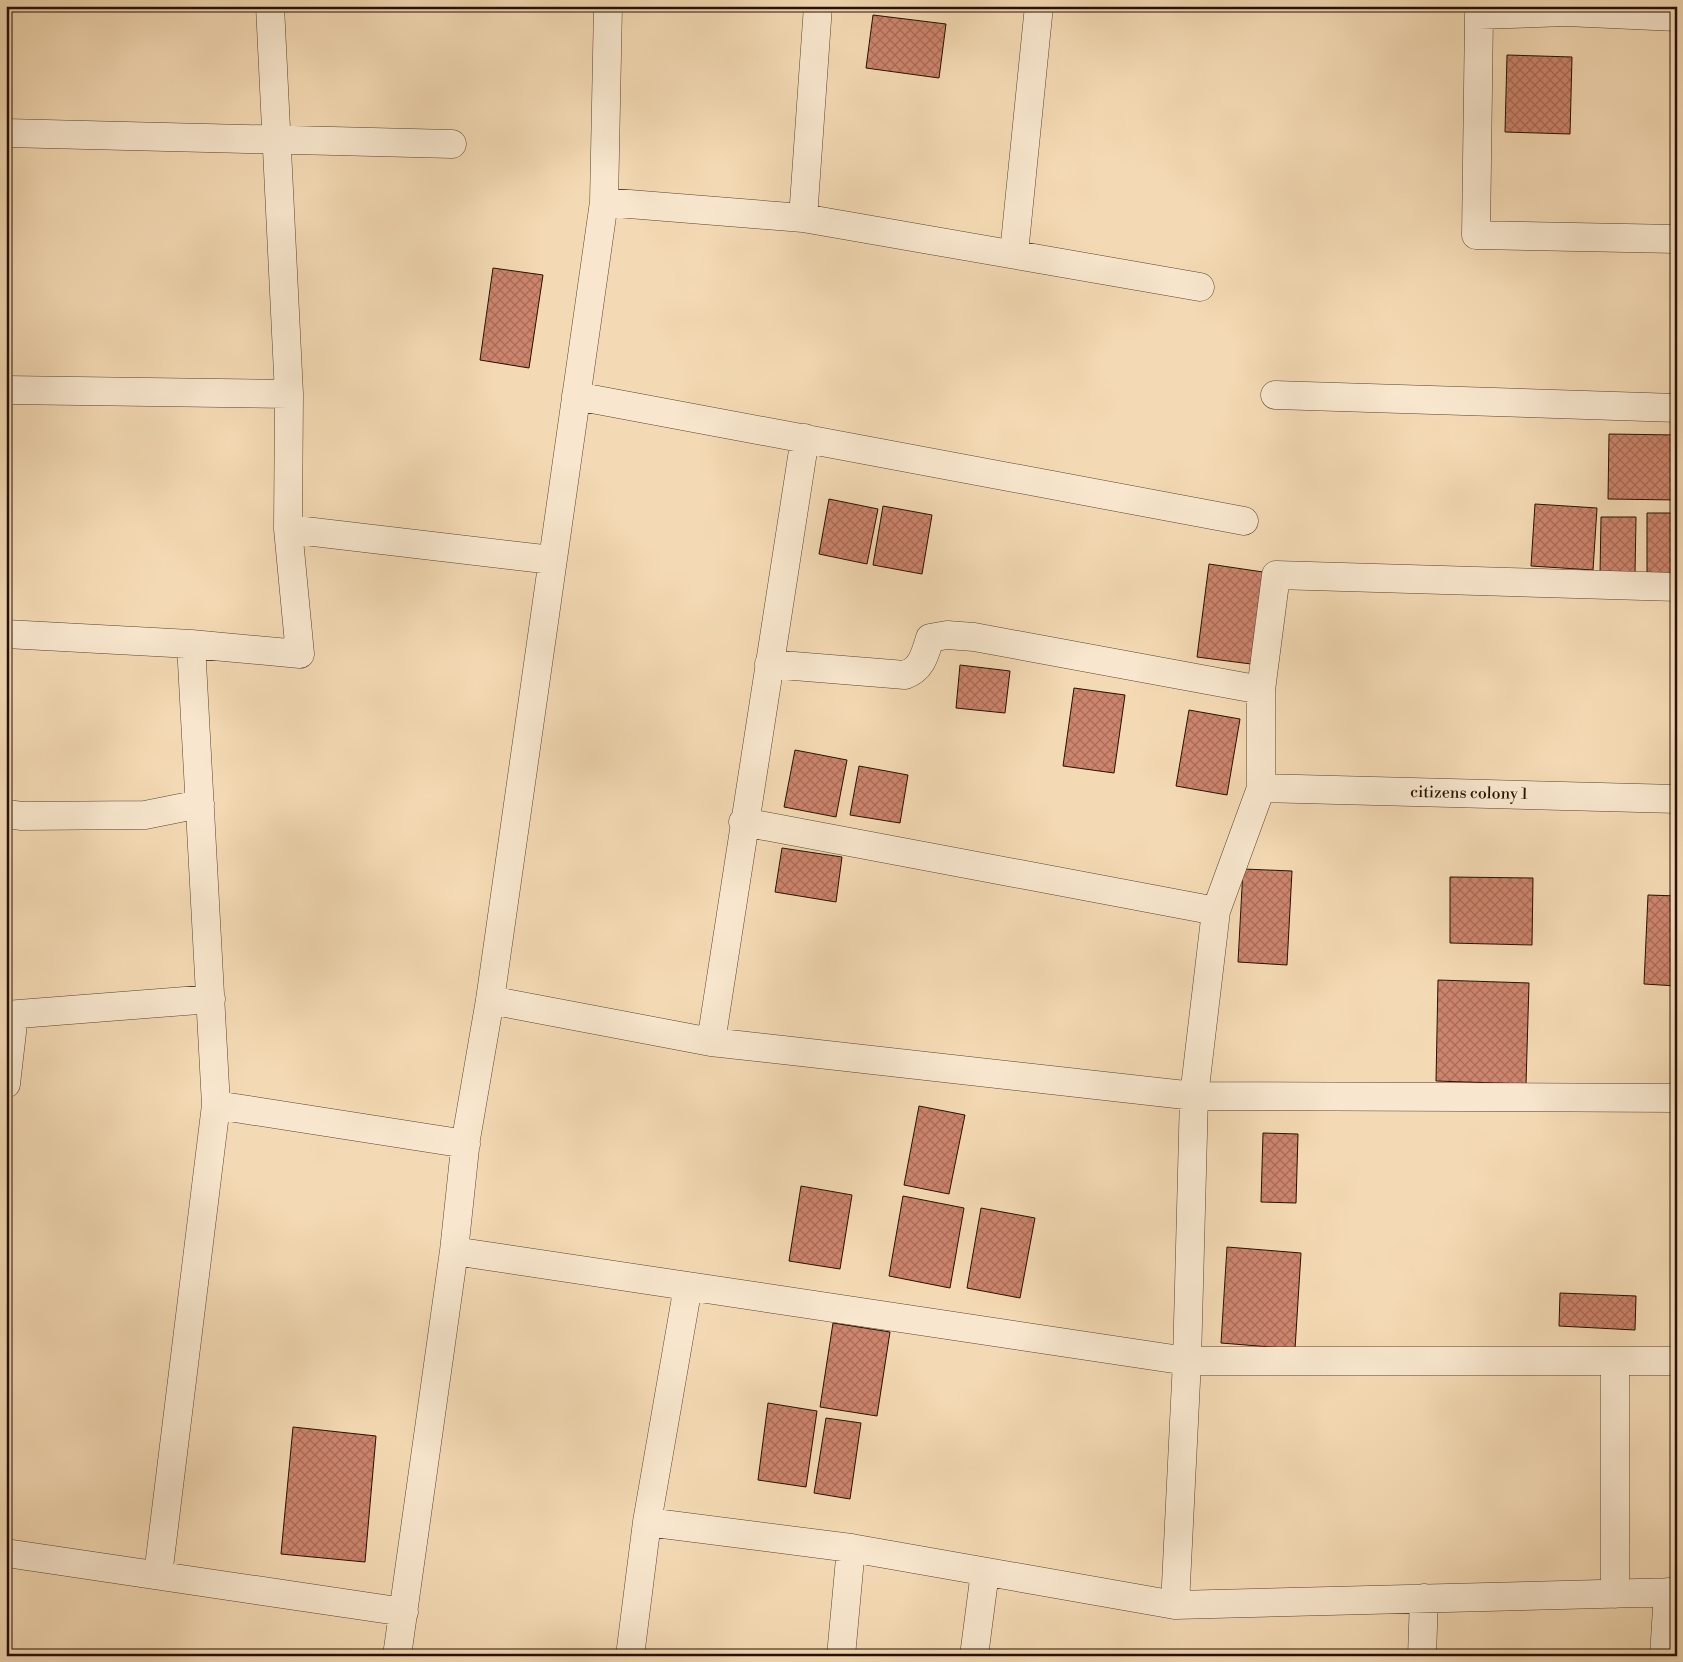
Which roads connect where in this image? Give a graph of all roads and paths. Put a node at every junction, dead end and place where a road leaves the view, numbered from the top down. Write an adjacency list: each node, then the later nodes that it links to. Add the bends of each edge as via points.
1 (270, 6): 7 (street)
2 (608, 6): 9 (street)
3 (818, 6): 10 (street)
4 (1039, 6): 12 (street)
5 (1677, 17): 11 (street, via 1566,12 1479,15 1476,235)
6 (6, 133): 7 (street)
7 (276, 139): 8 (street); 15 (street)
8 (452, 144)
9 (604, 202): 10 (street); 17 (street)
10 (804, 218): 12 (street)
11 (1677, 238)
12 (1014, 253): 13 (street)
13 (1200, 287)
14 (6, 390): 15 (street)
15 (289, 394): 21 (street)
16 (1275, 395): 18 (street)
17 (576, 396): 19 (street); 22 (street)
18 (1677, 408)
19 (805, 438): 20 (street); 26 (street)
20 (1244, 521)
21 (288, 529): 22 (street); 25 (street, via 300,654)
22 (552, 560): 35 (street)
23 (1677, 588): 27 (street, via 1276,575)
24 (6, 634): 25 (street)
25 (191, 644): 30 (street)
26 (769, 664): 27 (street, via 905,676 914,672 924,658 930,638 947,635 974,637); 32 (street)
27 (1261, 690): 28 (street)
28 (1261, 788): 29 (street, citizens colony 1); 33 (street)
29 (1677, 799)
30 (200, 804): 31 (street, via 145,815); 34 (street)
31 (6, 814)
32 (743, 822): 33 (street); 37 (street)
33 (1216, 911): 39 (street)
34 (211, 999): 36 (street); 41 (street)
35 (490, 1000): 37 (street); 42 (street)
36 (10, 1015): 38 (street)
37 (711, 1042): 39 (street)
38 (6, 1084)
39 (1194, 1096): 40 (street); 46 (street)
40 (1677, 1098)
41 (216, 1105): 42 (street); 52 (street)
42 (466, 1144): 43 (street)
43 (454, 1251): 44 (street); 57 (street)
44 (688, 1286): 46 (street); 48 (street)
45 (1615, 1360): 46 (street); 47 (street); 54 (street)
46 (1187, 1361): 56 (street)
47 (1677, 1361)
48 (647, 1522): 49 (street); 59 (street)
49 (850, 1548): 51 (street); 60 (street)
50 (6, 1553): 52 (street)
51 (985, 1572): 56 (street); 61 (street)
52 (158, 1575): 57 (street)
53 (1672, 1592): 54 (street); 63 (street)
54 (1615, 1594): 55 (street)
55 (1424, 1598): 56 (street); 62 (street)
56 (1176, 1605)
57 (404, 1612): 58 (street)
58 (397, 1656)
59 (630, 1656)
60 (841, 1656)
61 (974, 1656)
62 (1422, 1656)
63 (1664, 1656)

